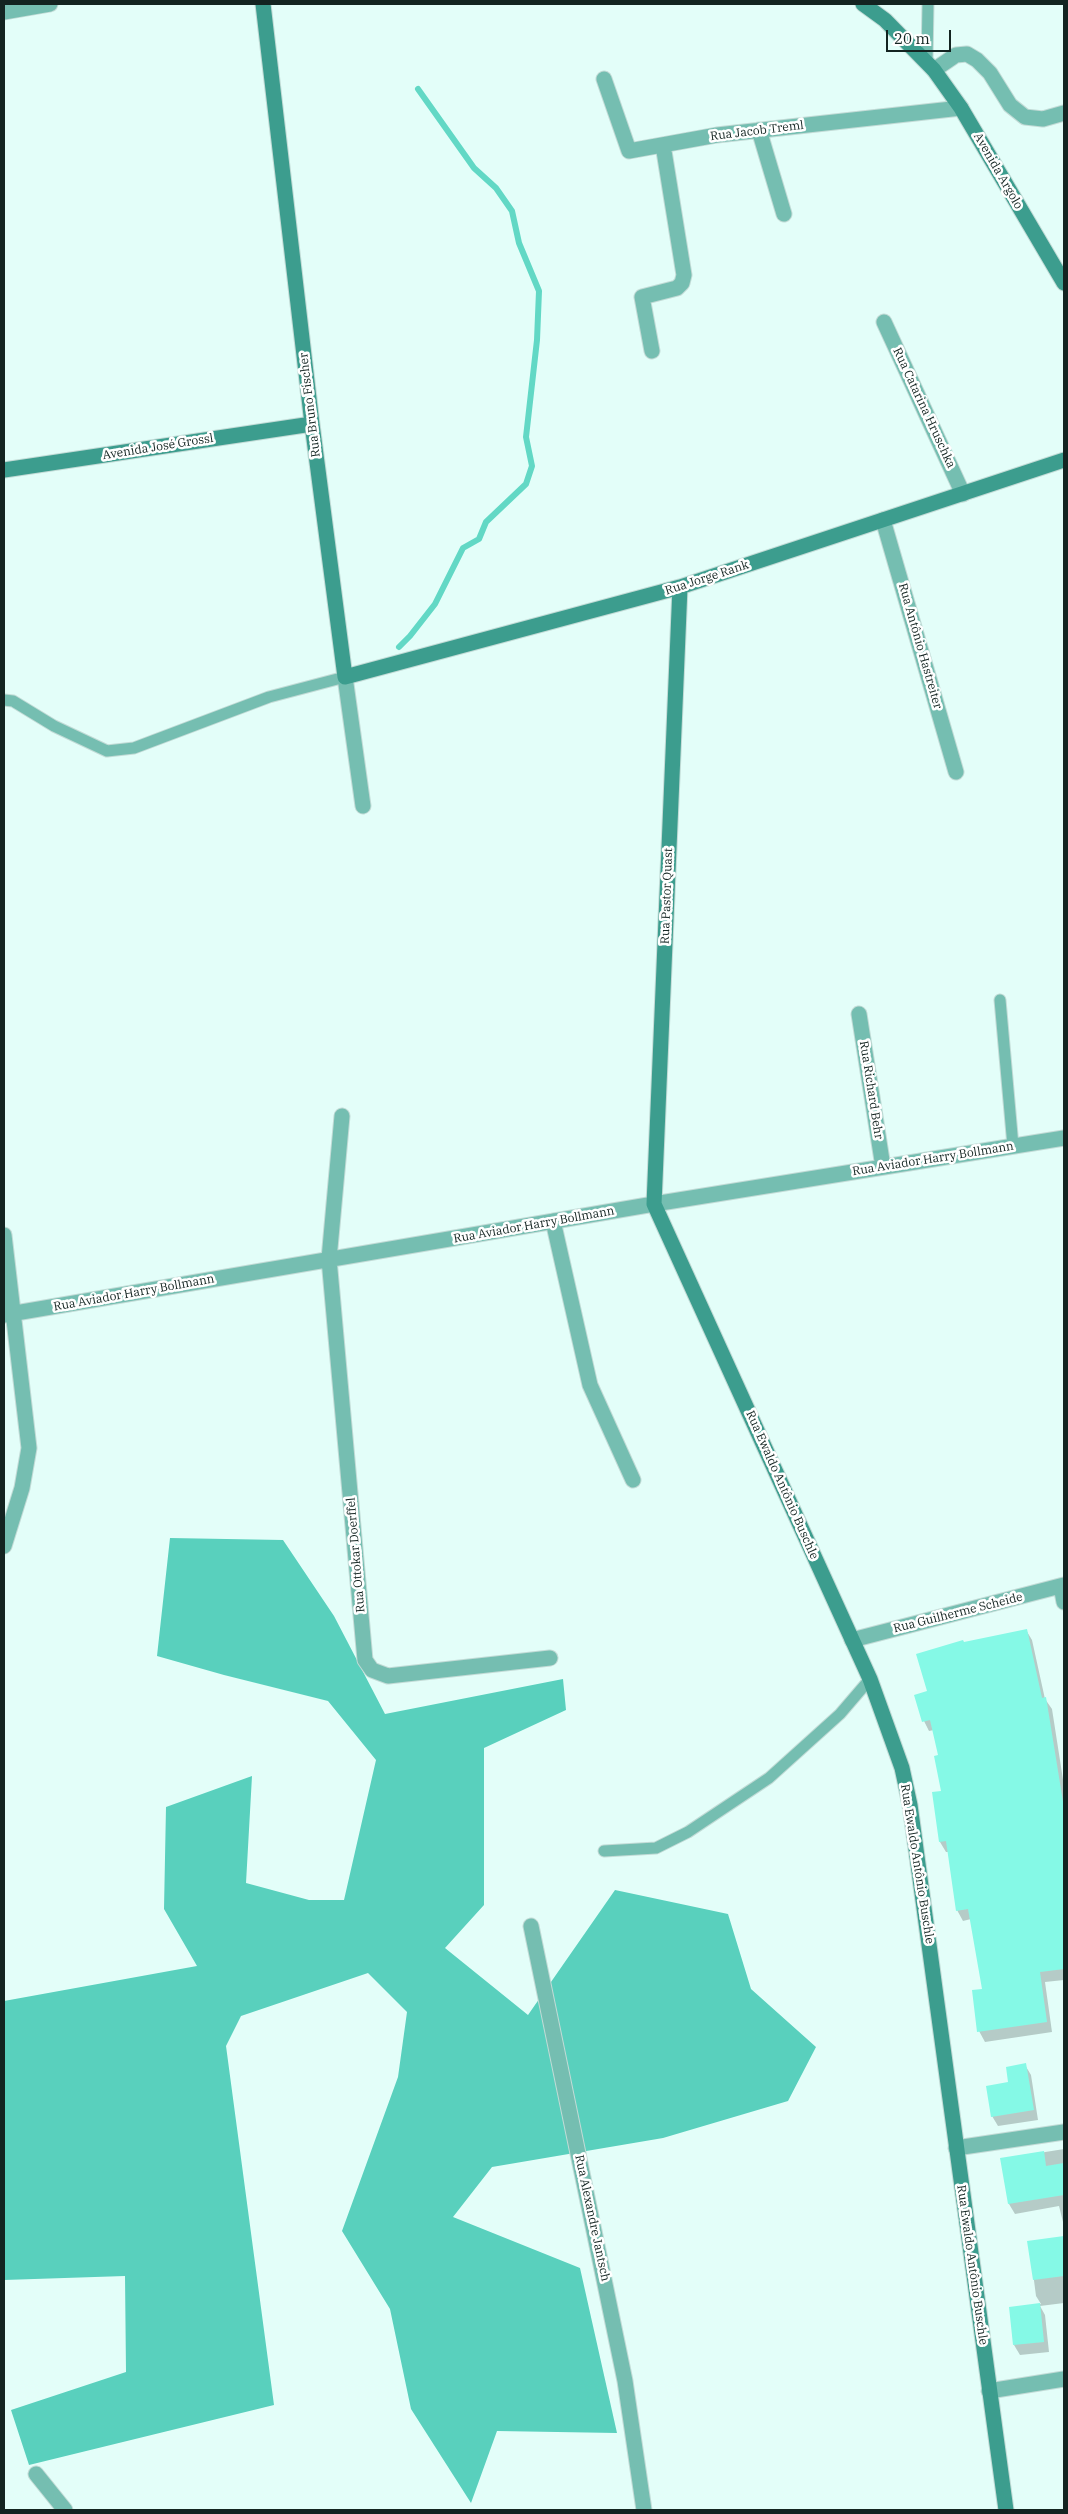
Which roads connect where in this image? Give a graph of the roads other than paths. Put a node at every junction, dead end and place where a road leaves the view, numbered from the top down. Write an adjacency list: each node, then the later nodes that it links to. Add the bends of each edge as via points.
1 (50, 4): 5 (street)
2 (263, 4): 16 (street, Rua Bruno Fischer)
3 (863, 4): 6 (street, Avenida Argolo, via 885,20)
4 (928, 4): 6 (lane)
5 (4, 12)
6 (930, 66): 8 (street, Avenida Argolo); 9 (street, via 967,54 990,73 1010,105 1025,117 1043,119)
7 (604, 79): 11 (street, Rua Jacob Treml, via 629,151)
8 (961, 108): 10 (street, Rua Jacob Treml); 13 (street, Avenida Argolo)
9 (1064, 112)
10 (759, 130): 11 (street, Rua Jacob Treml); 12 (street)
11 (663, 145): 15 (street, via 684,275 682,284 677,288 642,297)
12 (784, 214)
13 (1064, 284)
14 (884, 322): 19 (street, Rua Catarina Hruschka)
15 (652, 351)
16 (312, 424): 18 (street, Avenida José Grossl); 22 (street, Rua Bruno Fischer)
17 (1064, 460): 19 (street, Rua Jorge Rank)
18 (4, 470)
19 (963, 494): 20 (street, Rua Jorge Rank)
20 (884, 520): 21 (street, Rua Jorge Rank); 24 (street, Rua Antônio Hastreiter)
21 (680, 587): 22 (street, Rua Jorge Rank); 32 (street, Rua Pastor Quast)
22 (346, 678): 23 (lane, via 269,696 134,748 107,751 54,726 13,701); 25 (street, Rua Bruno Fischer)
23 (4, 700)
24 (956, 772)
25 (363, 806)
26 (1000, 1000): 30 (lane)
27 (858, 1014): 31 (street, Rua Richard Behr)
28 (342, 1116): 35 (street, Rua Ottokar Doerffel)
29 (1064, 1138): 30 (street, Rua Aviador Harry Bollmann)
30 (1013, 1146): 31 (street, Rua Aviador Harry Bollmann)
31 (883, 1167): 32 (street, Rua Aviador Harry Bollmann)
32 (654, 1204): 33 (street, Rua Aviador Harry Bollmann); 41 (street, Rua Ewaldo Antônio Buschle)
33 (553, 1222): 35 (street, Rua Aviador Harry Bollmann); 37 (street, via 590,1385)
34 (4, 1235): 36 (street)
35 (329, 1259): 36 (street, Rua Aviador Harry Bollmann); 42 (street, Rua Ottokar Doerffel, via 365,1660 372,1670 388,1676)
36 (9, 1315): 38 (street, via 29,1448 22,1488)
37 (633, 1480)
38 (4, 1540)
39 (1063, 1586): 40 (street); 41 (street, Rua Guilherme Scheide)
40 (1064, 1602)
41 (852, 1640): 43 (street, Rua Ewaldo Antônio Buschle)
42 (550, 1658)
43 (870, 1679): 44 (lane, via 840,1714 769,1778 688,1832 656,1848); 47 (street, Rua Ewaldo Antônio Buschle, via 902,1768 910,1805)
44 (604, 1851)
45 (531, 1926): 52 (street, Rua Alexandre Jantsch, via 626,2381)
46 (1064, 2132): 47 (street)
47 (956, 2148): 49 (street, Rua Ewaldo Antônio Buschle)
48 (1064, 2379): 49 (street)
49 (990, 2391): 53 (street, Rua Ewaldo Antônio Buschle)
50 (36, 2474): 51 (street)
51 (64, 2510)
52 (644, 2510)
53 (1006, 2510)

